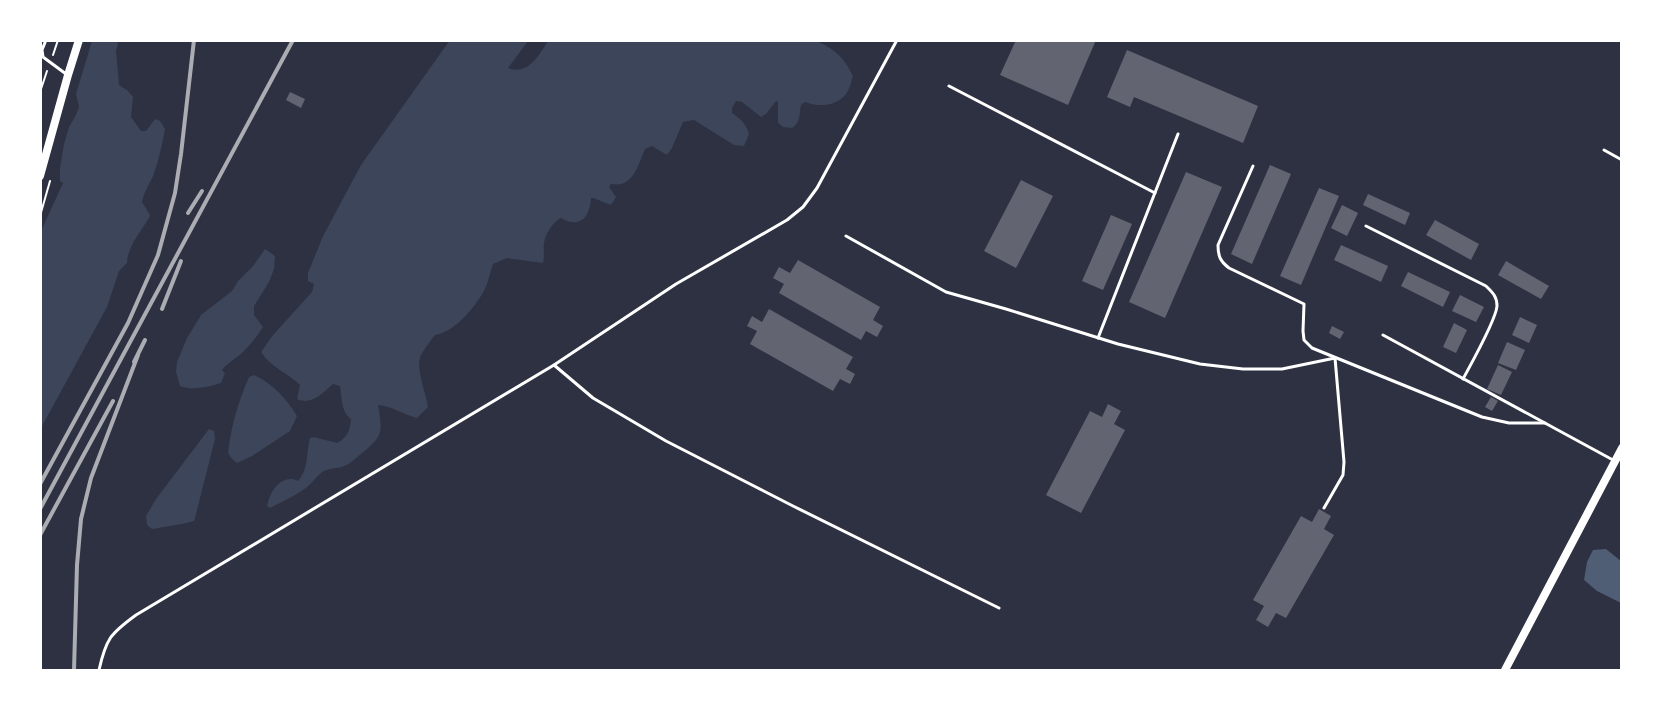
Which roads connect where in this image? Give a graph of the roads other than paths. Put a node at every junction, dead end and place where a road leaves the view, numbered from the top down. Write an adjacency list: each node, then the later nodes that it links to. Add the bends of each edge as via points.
1 (46, 40): 4 (lane, via 43,57)
2 (79, 40): 4 (main road)
3 (897, 40): 17 (lane, via 803,207 676,284)
4 (68, 75): 10 (main road)
5 (948, 86): 11 (lane)
6 (1178, 134): 11 (lane)
7 (1604, 150): 8 (lane)
8 (1622, 160)
9 (1253, 166): 16 (lane, via 1218,244 1218,255 1229,268 1304,304 1304,340)
10 (40, 176)
11 (1155, 193): 15 (lane)
12 (1366, 226): 18 (lane, via 1495,294 1494,317)
13 (846, 236): 15 (lane, via 946,292)
14 (1383, 335): 18 (lane)
15 (1098, 338): 16 (lane, via 1200,364 1243,369 1282,369)
16 (1335, 358): 19 (lane, via 1482,417 1509,423); 22 (lane, via 1343,475)
17 (554, 365): 23 (lane, via 593,398 666,441); 24 (lane, via 136,615 114,631 103,650)
18 (1463, 379): 19 (lane)
19 (1545, 423): 21 (lane)
20 (1622, 448): 21 (street)
21 (1615, 461): 25 (street)
22 (1324, 508)
23 (999, 608)
24 (99, 670)
25 (1505, 670)

